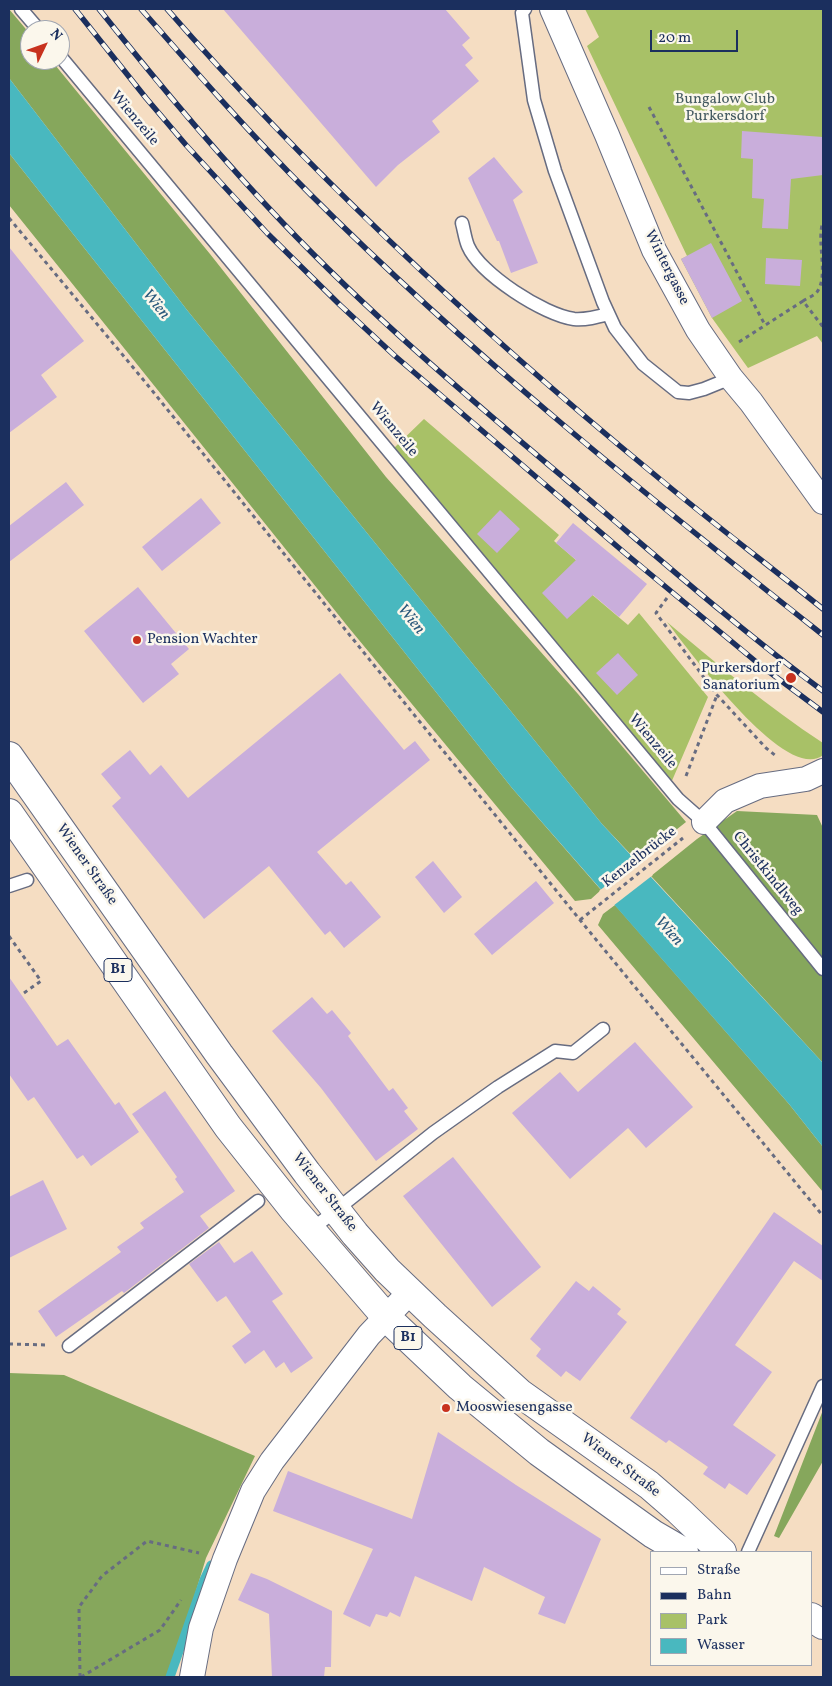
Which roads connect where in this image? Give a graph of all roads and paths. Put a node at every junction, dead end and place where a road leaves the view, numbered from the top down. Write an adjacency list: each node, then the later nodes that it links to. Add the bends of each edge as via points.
1 (21, 9): 4 (lane)
2 (525, 9): 11 (lane, via 522,13 534,100 555,171)
3 (552, 9): 14 (street, Wintergasse, via 654,250 698,330)
4 (30, 20)
5 (70, 68): 21 (lane, Wienzeile)
6 (649, 108): 12 (path)
7 (9, 218): 26 (path)
8 (823, 222): 10 (path, via 821,284 816,293)
9 (462, 223): 11 (lane, via 468,246 480,263 510,289 565,317 589,319)
10 (803, 301): 12 (path); 13 (path)
11 (608, 314): 15 (lane, via 643,364 678,392 704,389)
12 (765, 325): 14 (path)
13 (823, 327)
14 (717, 357): 15 (street, Wintergasse)
15 (731, 378): 16 (street, Wintergasse)
16 (823, 502)
17 (667, 598): 18 (path, via 656,613)
18 (717, 695): 20 (path, via 766,748); 21 (path)
19 (9, 756): 32 (main road, Wiener Straße / B1, via 219,1054)
20 (815, 775): 23 (street, via 760,786 725,801)
21 (678, 798): 23 (lane, Wienzeile)
22 (9, 813): 34 (main road, B1, via 228,1127)
23 (697, 828): 26 (path, Kenzelbrücke); 28 (lane, Christkindlweg)
24 (27, 880): 25 (lane)
25 (9, 886)
26 (580, 920): 33 (path)
27 (9, 936): 29 (path, via 41,981)
28 (823, 969)
29 (21, 995)
30 (603, 1029): 32 (lane, via 573,1053 555,1051 498,1087)
31 (258, 1201): 38 (lane)
32 (336, 1210): 34 (lane); 35 (main road, Wiener Straße / B1)
33 (823, 1216)
34 (311, 1230): 36 (main road, B1)
35 (410, 1292): 36 (street); 41 (main road, Wiener Straße / B1, via 521,1394 649,1485)
36 (386, 1317): 40 (main road, B1, via 460,1387 539,1452 653,1534); 43 (street, via 272,1461 253,1491)
37 (9, 1344): 38 (path)
38 (69, 1346)
39 (823, 1386): 42 (lane)
40 (682, 1551)
41 (721, 1551)
42 (748, 1551)
43 (225, 1559): 47 (path, via 147,1541 102,1576 79,1607); 48 (street, via 201,1628)
44 (183, 1597): 47 (path, via 160,1630)
45 (812, 1618): 46 (main road)
46 (823, 1625)
47 (80, 1677)
48 (192, 1677)

